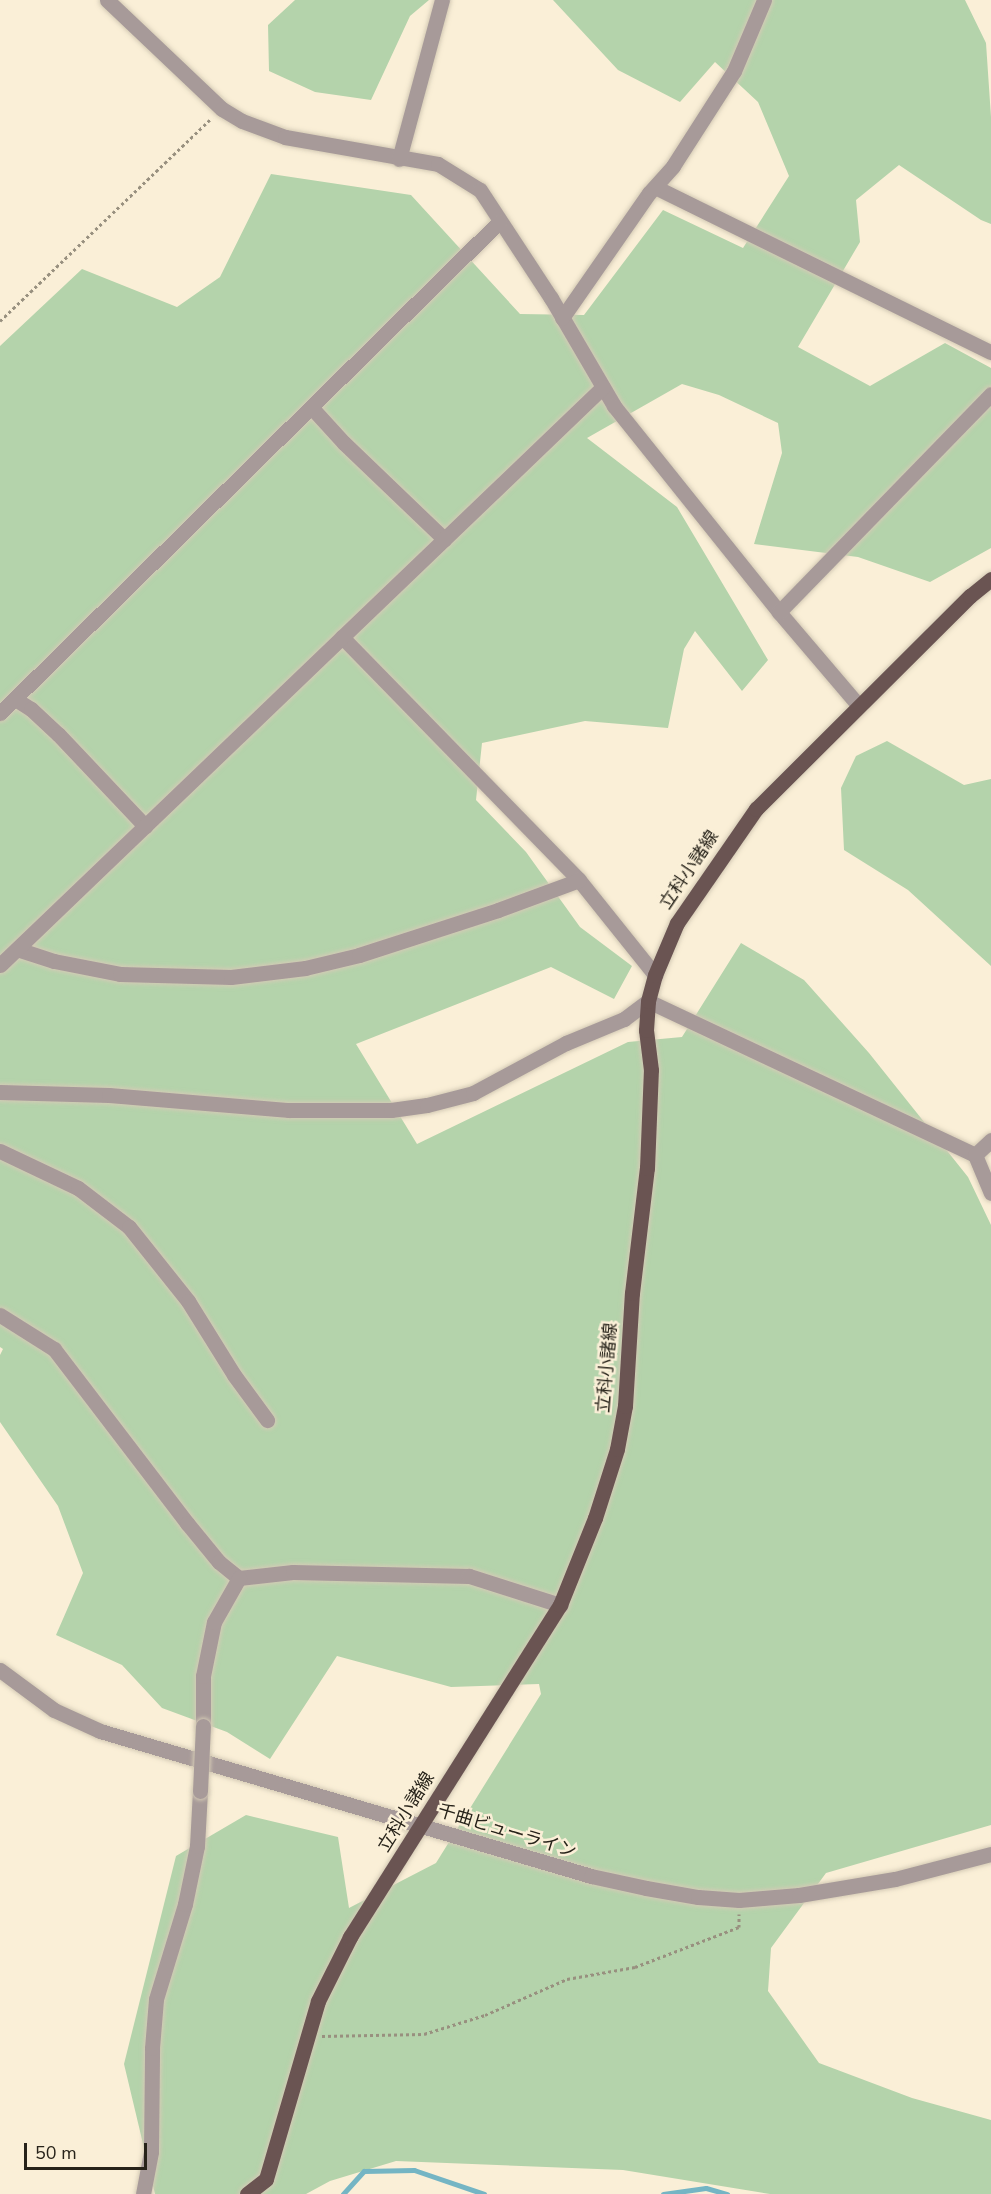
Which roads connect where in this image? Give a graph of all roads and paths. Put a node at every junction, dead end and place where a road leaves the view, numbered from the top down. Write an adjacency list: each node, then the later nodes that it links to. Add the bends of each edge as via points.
1 (107, 0): 4 (street)
2 (442, 0): 5 (street)
3 (764, 0): 6 (street, via 734,71 673,166)
4 (222, 109): 5 (street, via 242,122 285,137); 9 (path)
5 (399, 159): 7 (street, via 438,164 480,190)
6 (655, 187): 8 (street); 10 (street)
7 (500, 221): 8 (street); 13 (street)
8 (562, 318): 11 (street)
9 (0, 321)
10 (991, 352)
11 (603, 387): 14 (street); 16 (street, via 614,406)
12 (991, 394): 16 (street)
13 (312, 408): 14 (street); 18 (street)
14 (444, 539): 17 (street)
15 (991, 579): 19 (main road, 立科小諸線)
16 (779, 612): 19 (street)
17 (342, 637): 21 (street); 22 (street)
18 (15, 699): 20 (street); 21 (street, via 58,734)
19 (859, 706): 25 (main road, 立科小諸線, via 756,809 677,923)
20 (0, 713)
21 (145, 826): 23 (street)
22 (579, 880): 23 (street, via 359,955 305,968 231,977 120,974); 25 (street)
23 (17, 949): 24 (street)
24 (0, 965)
25 (655, 975): 26 (main road, 立科小諸線)
26 (648, 1001): 27 (street, via 624,1019 566,1043 473,1093 391,1110 289,1110 109,1095); 30 (street); 35 (main road, 立科小諸線, via 646,1030 651,1070 647,1168 632,1293 625,1406 595,1518)
27 (0, 1092)
28 (991, 1140): 30 (street)
29 (0, 1150): 33 (street, via 78,1188 129,1227 188,1301)
30 (975, 1155): 31 (street)
31 (991, 1193)
32 (0, 1315): 34 (street, via 54,1349 187,1523 219,1562)
33 (267, 1420)
34 (239, 1578): 35 (street, via 293,1572 469,1576); 41 (street, bridge, via 214,1622 203,1676 197,1846 185,1904 156,1998 152,2152)
35 (560, 1605): 37 (main road, 立科小諸線)
36 (0, 1670): 37 (street, 千曲ビューライン, via 54,1710 100,1731)
37 (421, 1825): 39 (street, 千曲ビューライン, via 591,1876 698,1897); 40 (main road, 立科小諸線, via 350,1937 318,2001)
38 (991, 1854): 39 (street, 千曲ビューライン, via 854,1887)
39 (739, 1900): 40 (path, via 739,1927 635,1967 567,1978 485,2015 424,2034)
40 (307, 2037): 42 (main road, 立科小諸線, via 266,2179)
41 (143, 2194)
42 (247, 2194)

